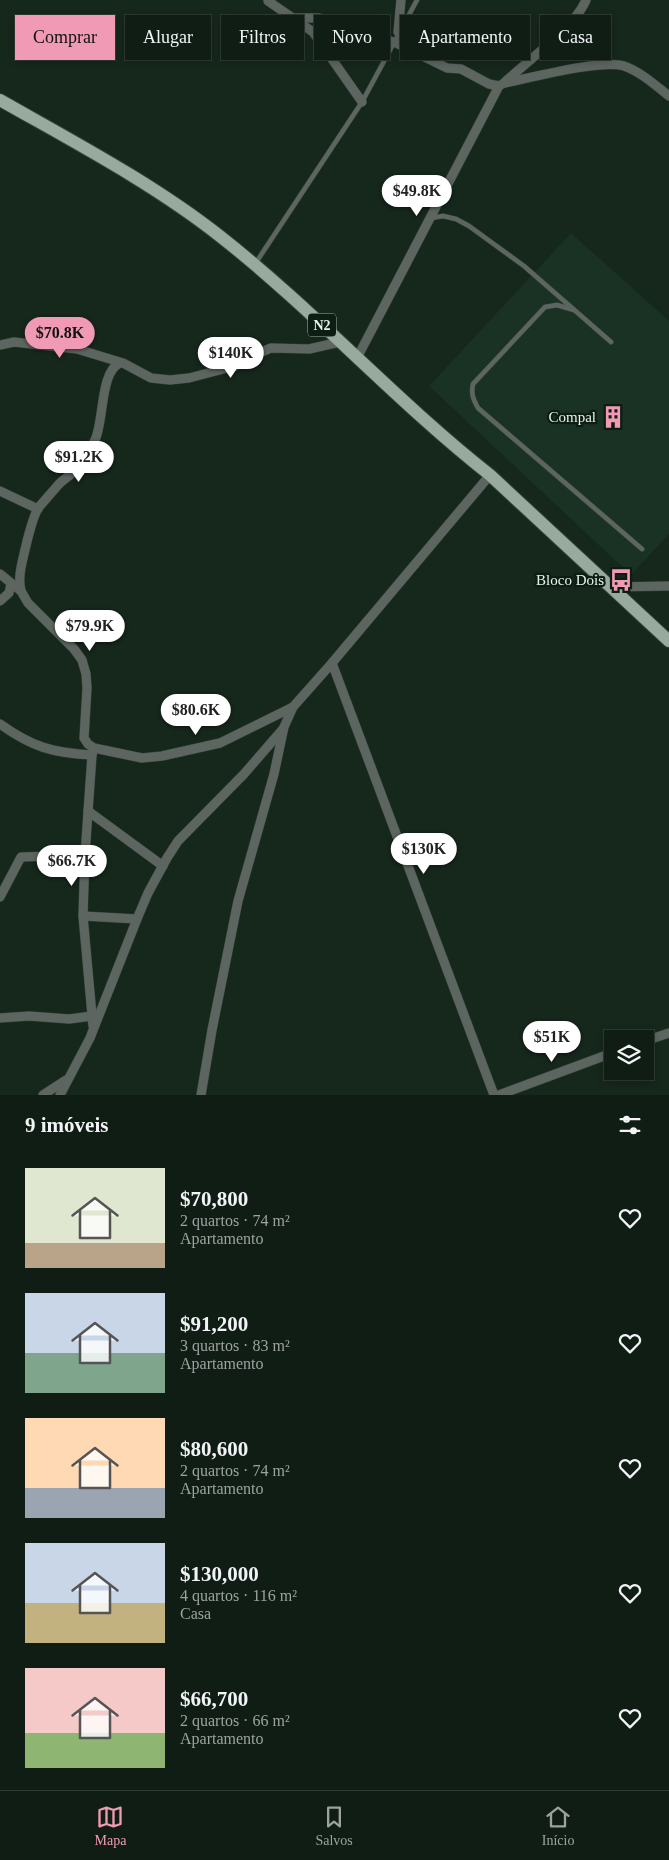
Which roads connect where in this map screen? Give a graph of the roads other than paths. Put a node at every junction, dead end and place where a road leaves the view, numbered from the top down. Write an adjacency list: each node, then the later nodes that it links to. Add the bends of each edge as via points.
1 (268, 0): 5 (street)
2 (401, 0): 8 (street)
3 (417, 0): 8 (lane)
4 (586, 0): 10 (street, via 568,26)
5 (288, 15)
6 (304, 18): 9 (street, via 356,25 365,32)
7 (304, 26): 13 (street, via 313,32)
8 (398, 32): 9 (lane)
9 (393, 42): 10 (street, via 447,68 461,69 489,84); 13 (lane)
10 (502, 85): 11 (street, via 567,70 609,65 622,66 641,75); 14 (street)
11 (669, 96)
12 (0, 100): 15 (main road, N2, via 172,202 221,237)
13 (362, 102): 15 (lane)
14 (430, 219): 16 (lane, via 443,216 470,226 524,266); 20 (street)
15 (254, 266): 17 (main road, N2)
16 (574, 310): 18 (lane); 25 (lane, via 557,305 546,307 473,384 471,392 478,408)
17 (340, 342): 20 (main road, N2); 21 (street, via 308,349 271,348 235,366 170,380 151,378)
18 (611, 342)
19 (0, 345): 21 (street, via 14,342 77,349)
20 (357, 358): 22 (main road, N2, via 458,450)
21 (120, 363): 24 (street, via 109,375 99,432 87,454)
22 (490, 474): 29 (main road, N2); 33 (street)
23 (0, 490): 24 (street)
24 (38, 509): 30 (street, via 19,574)
25 (642, 548)
26 (0, 574): 27 (street)
27 (11, 584): 30 (street); 31 (street, via 10,593)
28 (669, 586): 29 (street)
29 (611, 587): 32 (main road, N2)
30 (21, 592): 37 (street, via 82,660 87,688 84,738)
31 (0, 601)
32 (669, 641)
33 (332, 663): 34 (street); 54 (street)
34 (293, 707): 36 (street); 37 (street, via 220,743 162,756 142,758)
35 (0, 724): 37 (street, via 37,746 65,754)
36 (284, 727): 40 (street, via 244,774 178,841); 53 (street, via 238,901)
37 (93, 751): 38 (street)
38 (88, 811): 39 (street); 40 (street)
39 (85, 855): 41 (street, via 21,857); 42 (street)
40 (162, 866): 43 (street)
41 (0, 897)
42 (83, 916): 43 (street); 44 (street)
43 (137, 919): 46 (street)
44 (92, 1016): 45 (street); 46 (street)
45 (0, 1018)
46 (93, 1028): 50 (street)
47 (669, 1033): 48 (street)
48 (654, 1039)
49 (604, 1056): 55 (street)
50 (67, 1080): 51 (street); 52 (street)
51 (43, 1095)
52 (60, 1095)
53 (201, 1095)
54 (494, 1095)
55 (500, 1095)

